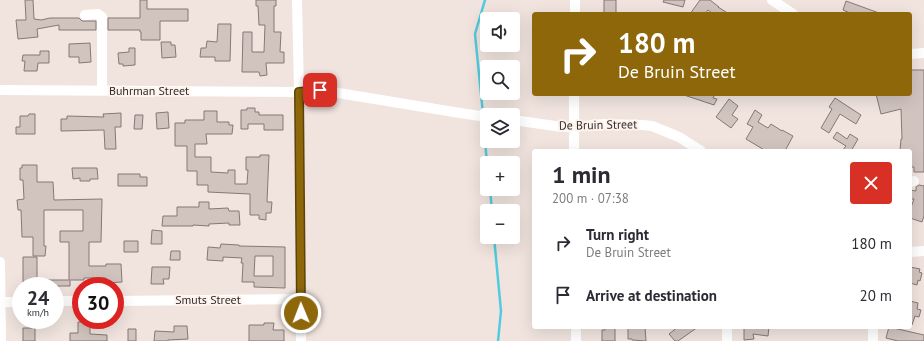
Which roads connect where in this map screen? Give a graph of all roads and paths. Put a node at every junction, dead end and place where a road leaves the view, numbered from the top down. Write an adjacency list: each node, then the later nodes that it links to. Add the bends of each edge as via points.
1 (297, 0): 11 (street)
2 (575, 0): 4 (street)
3 (772, 0): 5 (street)
4 (575, 12)
5 (791, 12)
6 (85, 15): 10 (street, via 98,14 102,17)
7 (924, 53): 8 (street)
8 (912, 54)
9 (0, 90): 10 (street, Buhrman Street)
10 (102, 90): 11 (street, Buhrman Street)
11 (299, 92): 13 (street, via 320,90); 21 (street)
12 (574, 96): 15 (street)
13 (480, 115)
14 (520, 121): 15 (street, De Bruin Street)
15 (574, 127): 16 (street); 17 (street, De Bruin Street, via 642,124 679,137)
16 (574, 149)
17 (698, 149)
18 (924, 251): 19 (street)
19 (912, 252)
20 (0, 262): 23 (street)
21 (300, 300): 22 (street, Smuts Street); 29 (street)
22 (124, 301)
23 (0, 302): 24 (street); 28 (street)
24 (12, 302)
25 (576, 329): 30 (street)
26 (727, 329): 31 (street)
27 (873, 329): 32 (street)
28 (1, 341)
29 (301, 341)
30 (576, 341)
31 (727, 341)
32 (873, 341)

